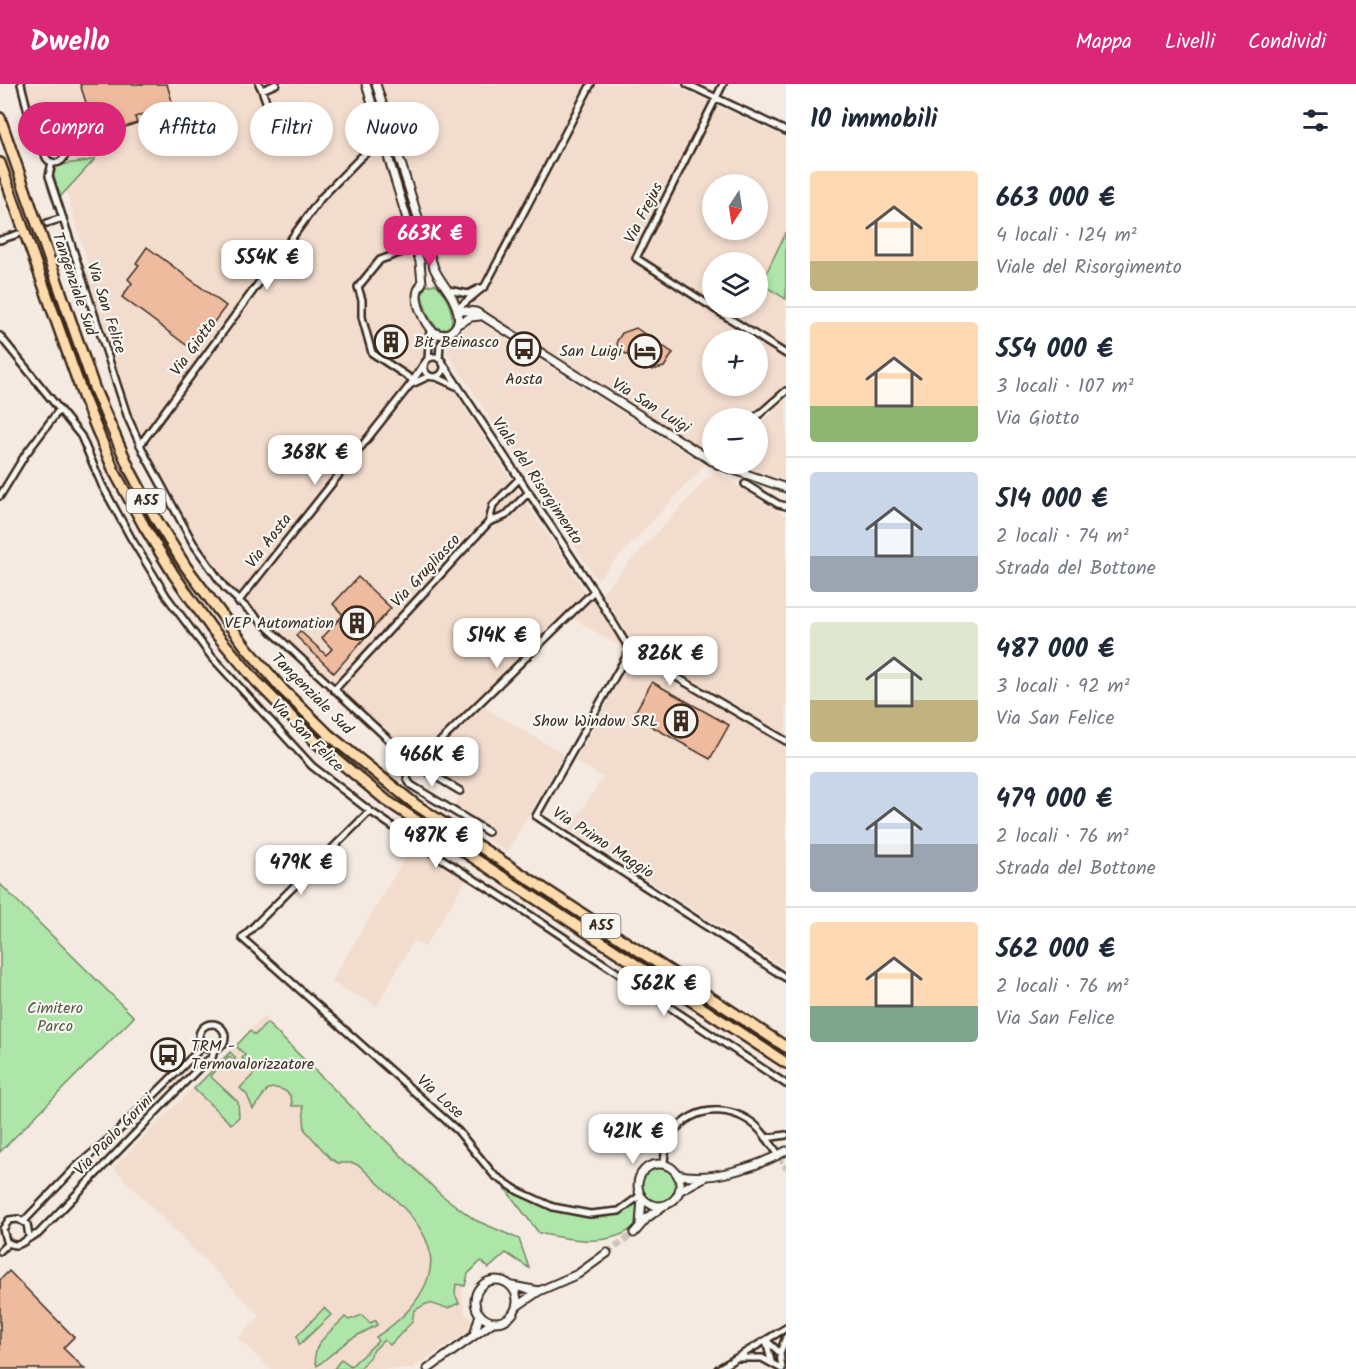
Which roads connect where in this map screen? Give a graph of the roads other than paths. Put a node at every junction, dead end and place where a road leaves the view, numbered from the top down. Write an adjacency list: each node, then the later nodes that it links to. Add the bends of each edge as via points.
1 (21, 84): 10 (street, Via San Felice)
2 (276, 84): 8 (street)
3 (366, 84): 12 (street)
4 (376, 84): 13 (street)
5 (591, 84): 33 (street)
6 (687, 84): 9 (street)
7 (723, 84): 9 (street)
8 (260, 87): 11 (street)
9 (717, 98): 15 (street); 35 (street, Via Frejus, via 636,258)
10 (26, 102)
11 (266, 102)
12 (372, 102)
13 (382, 102)
14 (0, 118): 74 (highway, Tangenziale Sud / A55, via 95,390 130,470 186,567 256,660 329,735 416,805)
15 (786, 131)
16 (46, 156): 21 (street, Via San Felice)
17 (62, 156): 21 (street, Via San Felice)
18 (363, 156): 53 (street, Via Giotto, via 321,198)
19 (388, 156): 24 (street)
20 (398, 156): 23 (street)
21 (52, 162): 25 (street, Via San Felice, via 49,176)
22 (0, 163): 76 (highway, Tangenziale Sud / A55, via 83,396 114,471 174,575 255,680 317,743 387,801)
23 (406, 180): 24 (street); 28 (street)
24 (397, 183): 30 (street)
25 (63, 218): 26 (street); 53 (street, Via San Felice)
26 (47, 223)
27 (18, 234): 29 (street)
28 (424, 238): 30 (street); 31 (street)
29 (0, 240)
30 (415, 244): 32 (street); 48 (street, via 380,260 358,288 372,353)
31 (441, 281): 32 (street, via 431,279); 34 (street)
32 (422, 283): 40 (street, via 417,299)
33 (484, 286): 34 (street, via 468,294); 36 (street)
34 (449, 290): 36 (street)
35 (702, 300)
36 (457, 309): 37 (street, Via San Luigi); 39 (street)
37 (483, 316): 39 (street, via 471,316); 54 (street, Via San Luigi)
38 (730, 318): 43 (street, Via Frejus)
39 (458, 325): 41 (street)
40 (430, 328): 41 (street, via 436,334); 45 (street)
41 (450, 333): 44 (street, via 440,345)
42 (0, 336): 52 (street, Via San Felice)
43 (786, 354)
44 (441, 360): 45 (street); 47 (street, via 443,371); 49 (street, Viale del Risorgimento)
45 (426, 361): 46 (street, via 425,372); 48 (street, Via Aosta)
46 (429, 376): 47 (street, Viale del Risorgimento); 48 (street, Via Aosta)
47 (436, 377): 49 (street, Viale del Risorgimento)
48 (411, 382): 64 (street, Via Aosta)
49 (457, 387): 56 (street, Viale del Risorgimento)
50 (786, 391): 51 (street)
51 (766, 408)
52 (59, 410): 60 (street, via 25,454); 70 (street, Via San Felice, via 81,436 102,485 148,568 211,656 312,766)
53 (140, 445): 64 (street, Via San Felice, via 193,543)
54 (702, 455)
55 (746, 474): 58 (street)
56 (520, 478): 59 (street, Viale del Risorgimento); 62 (street, Via Grugliasco, via 493,505)
57 (745, 484): 61 (street)
58 (786, 488)
59 (529, 492): 62 (street, Via Grugliasco, via 504,516); 63 (street, Viale del Risorgimento)
60 (0, 496)
61 (786, 506)
62 (489, 522): 66 (street, Via Grugliasco)
63 (594, 591): 65 (street); 68 (street)
64 (238, 602): 66 (street, Via San Felice)
65 (630, 650): 67 (street); 72 (street, Via Primo Maggio, via 536,816)
66 (334, 690): 68 (street, Via San Felice)
67 (786, 741)
68 (415, 764): 69 (street, Via San Felice); 71 (street, via 408,773 408,782)
69 (460, 791)
70 (370, 812): 77 (street, Via San Felice); 86 (street, Via Lose, via 242,938 458,1131 494,1174 510,1185 553,1207 590,1214 619,1211)
71 (488, 832)
72 (786, 978)
73 (202, 1047): 75 (street); 75 (street, via 198,1037 201,1030 206,1025 217,1025 225,1038 222,1046); 88 (street, Via Paolo Gorini)
74 (786, 1047)
75 (214, 1050): 91 (street, Via Paolo Gorini, via 212,1058 38,1234)
76 (786, 1064)
77 (786, 1084)
78 (786, 1135): 79 (street)
79 (766, 1138): 80 (street); 82 (street, via 750,1121 737,1115 714,1111 698,1114 683,1122 670,1137)
80 (776, 1151)
81 (786, 1151): 84 (street, via 748,1168)
82 (664, 1165): 83 (street); 86 (street, via 645,1170 639,1180)
83 (677, 1174): 84 (street); 85 (street)
84 (711, 1174): 85 (street)
85 (679, 1191): 87 (street)
86 (641, 1196): 87 (street, via 650,1204); 89 (street)
87 (664, 1205): 89 (street)
88 (24, 1221): 91 (street); 92 (street, Via Paolo Gorini, via 15,1219 5,1225 3,1236)
89 (640, 1225): 90 (street)
90 (634, 1233)
91 (29, 1236): 92 (street, Via Paolo Gorini, via 20,1245)
92 (8, 1243): 93 (street, Via Paolo Gorini)
93 (0, 1251)
94 (607, 1253): 96 (street, via 578,1274)
95 (512, 1286): 96 (street); 97 (street); 98 (street, via 493,1280 481,1286 475,1298)
96 (539, 1291): 97 (street)
97 (517, 1306): 99 (street, via 507,1319)
98 (480, 1314): 99 (street); 101 (street)
99 (494, 1322): 101 (street)
100 (786, 1328): 103 (street)
101 (474, 1335): 107 (street)
102 (786, 1337): 104 (street)
103 (766, 1340): 104 (street); 105 (street); 106 (street)
104 (780, 1353): 109 (street)
105 (735, 1359): 106 (street); 108 (street)
106 (771, 1361): 109 (street)
107 (428, 1369)
108 (718, 1369)
109 (782, 1369)

